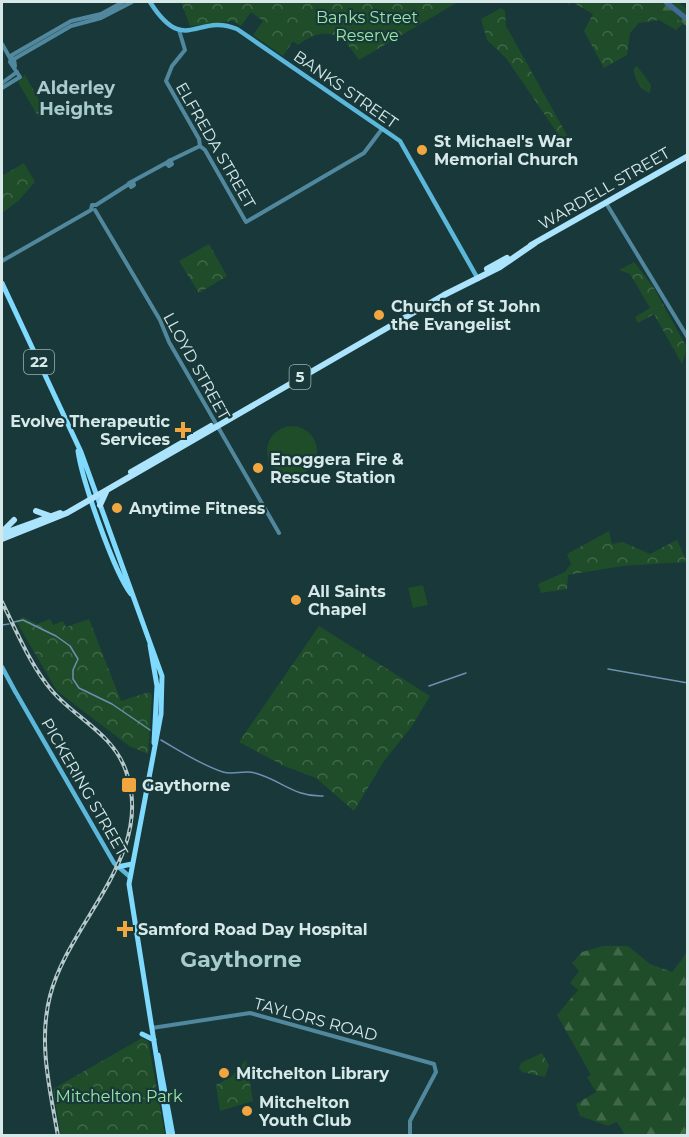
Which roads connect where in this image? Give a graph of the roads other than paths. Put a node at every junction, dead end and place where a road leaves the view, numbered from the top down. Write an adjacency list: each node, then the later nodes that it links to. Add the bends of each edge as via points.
1 (123, 2): 6 (street, via 101,15 71,21)
2 (132, 2): 6 (street, via 101,18 71,26)
3 (152, 2): 4 (main road, via 164,22)
4 (179, 30): 10 (main road, BANKS STREET, via 224,26 237,29); 11 (street, ELFREDA STREET, via 185,51 166,81)
5 (2, 45): 6 (street)
6 (12, 60): 7 (street)
7 (16, 70): 8 (street, via 14,76); 9 (street, via 19,78)
8 (2, 83)
9 (2, 88)
10 (382, 129): 11 (street, ELFREDA STREET, via 364,153 246,222); 16 (main road, BANKS STREET, via 403,145)
11 (200, 146): 14 (street)
12 (687, 156): 13 (highway, WARDELL STREET / 5)
13 (606, 202): 16 (highway, WARDELL STREET / 5); 18 (street)
14 (93, 210): 15 (street); 19 (street, LLOYD STREET)
15 (2, 261)
16 (478, 276): 19 (highway, WARDELL STREET / 5)
17 (2, 284): 21 (main road, 22, via 78,447)
18 (687, 339)
19 (217, 425): 20 (highway, WARDELL STREET / 5); 21 (highway, WARDELL STREET / 5); 27 (street, LLOYD STREET)
20 (106, 491): 21 (highway, WARDELL STREET / 5); 22 (highway)
21 (94, 496): 22 (main road, 22); 24 (highway, WARDELL STREET / 5); 28 (highway, WARDELL STREET / 5, via 63,515); 29 (main road, 22, via 116,564)
22 (100, 505): 29 (main road, 22)
23 (36, 511): 24 (highway)
24 (50, 516): 26 (highway, WARDELL STREET / 5)
25 (14, 520): 26 (highway)
26 (2, 532)
27 (279, 533)
28 (2, 539)
29 (133, 595): 31 (main road, 22, via 164,686)
30 (2, 667): 32 (main road, PICKERING STREET)
31 (132, 864): 32 (main road); 33 (main road, 22)
32 (117, 867): 33 (main road, PICKERING STREET)
33 (129, 876): 34 (main road, 22)
34 (152, 1028): 36 (main road, 22); 40 (street, TAYLORS ROAD, via 250,1013 430,1062 436,1067 410,1121)
35 (142, 1034): 36 (main road)
36 (154, 1040): 37 (main road, 22)
37 (158, 1056): 38 (main road); 39 (main road, 22)
38 (168, 1068)
39 (171, 1136)
40 (410, 1136)

